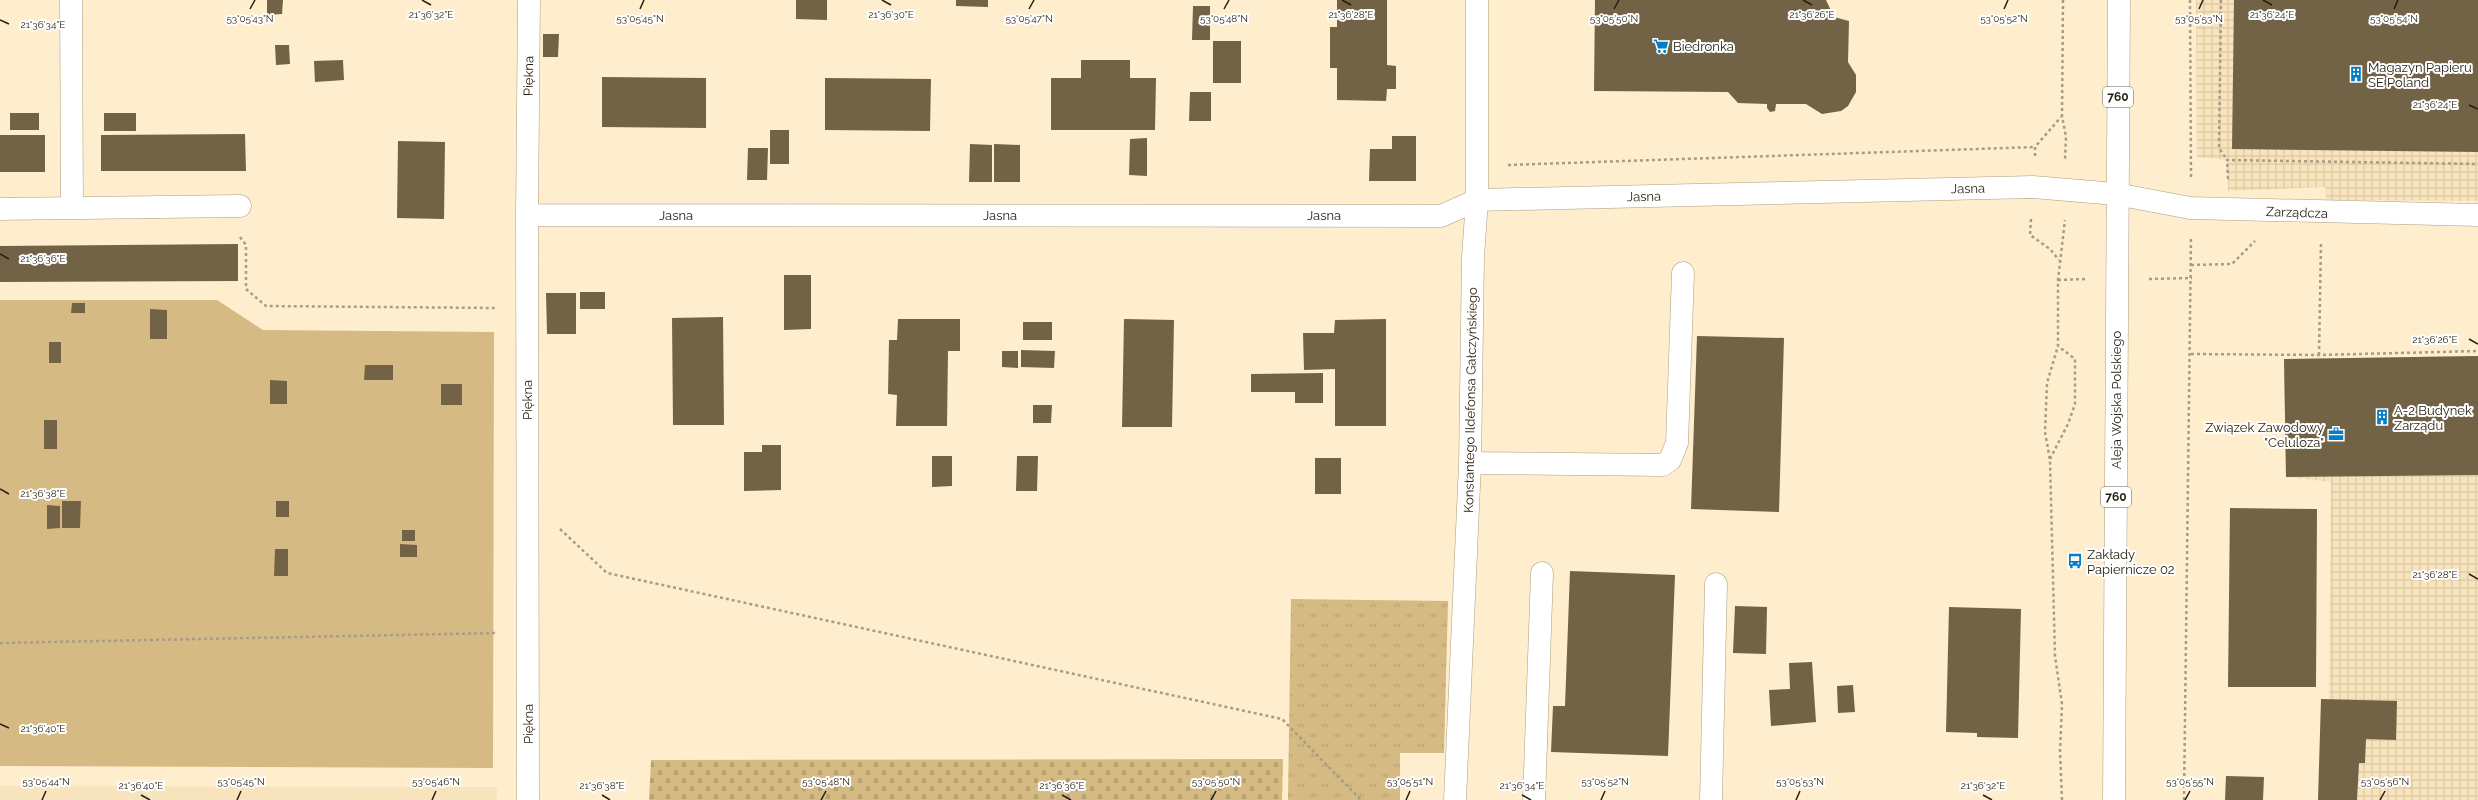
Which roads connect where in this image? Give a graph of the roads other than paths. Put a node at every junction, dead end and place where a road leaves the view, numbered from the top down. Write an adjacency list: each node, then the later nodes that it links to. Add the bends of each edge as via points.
1 (71, 0): 8 (street)
2 (529, 0): 10 (street, Piękna)
3 (1478, 0): 6 (street, Konstantego Ildefonsa Gałczyńskiego)
4 (2119, 0): 5 (street, Aleja Wojska Polskiego / 760)
5 (2116, 194): 6 (street, Jasna, via 2033,187); 11 (street, Zarządcza, via 2190,208); 20 (street, Aleja Wojska Polskiego / 760)
6 (1477, 200): 10 (street, Jasna, via 1441,216); 13 (street, Konstantego Ildefonsa Gałczyńskiego, via 1473,257)
7 (240, 206): 8 (street)
8 (72, 208): 9 (street)
9 (0, 209)
10 (527, 215): 16 (street, Piękna)
11 (2478, 215)
12 (1683, 273): 13 (street, via 1677,443 1670,460 1663,465)
13 (1470, 463): 17 (street, Konstantego Ildefonsa Gałczyńskiego)
14 (1542, 573): 18 (street)
15 (1716, 584): 19 (street)
16 (528, 800)
17 (1455, 800)
18 (1534, 800)
19 (1711, 800)
20 (2114, 800)

